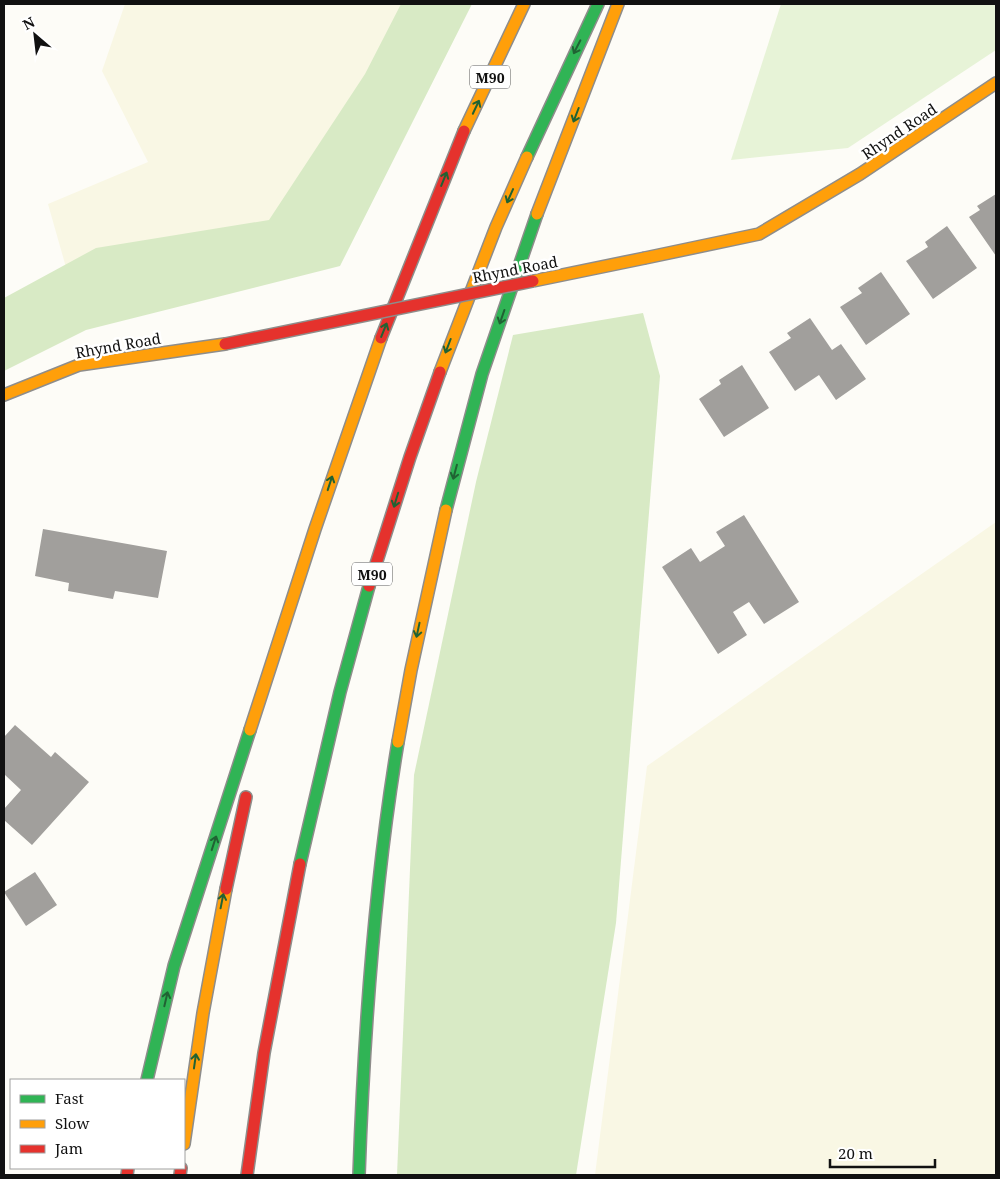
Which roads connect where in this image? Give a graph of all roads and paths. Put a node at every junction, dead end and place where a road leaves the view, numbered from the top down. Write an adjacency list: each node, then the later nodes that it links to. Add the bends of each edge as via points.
1 (524, 4): 6 (main road, M90, one-way to 1, via 375,353 433,206 455,151)
2 (598, 4): 11 (main road, M90, one-way to 11, via 494,231 447,349 371,579 336,700 304,836 276,984)
3 (618, 4): 12 (main road, one-way to 12, via 486,362 443,517 408,681 373,921 363,1054)
4 (996, 83): 5 (main road, Rhynd Road, bridge, via 860,174 758,234 226,344 79,365)
5 (4, 396)
6 (315, 529): 7 (main road, M90); 9 (main road, M90, one-way to 6, via 174,966)
7 (256, 750)
8 (248, 788): 10 (main road, one-way to 8, via 200,1021 225,885)
9 (147, 1079)
10 (185, 1136)
11 (247, 1175)
12 (360, 1175)

